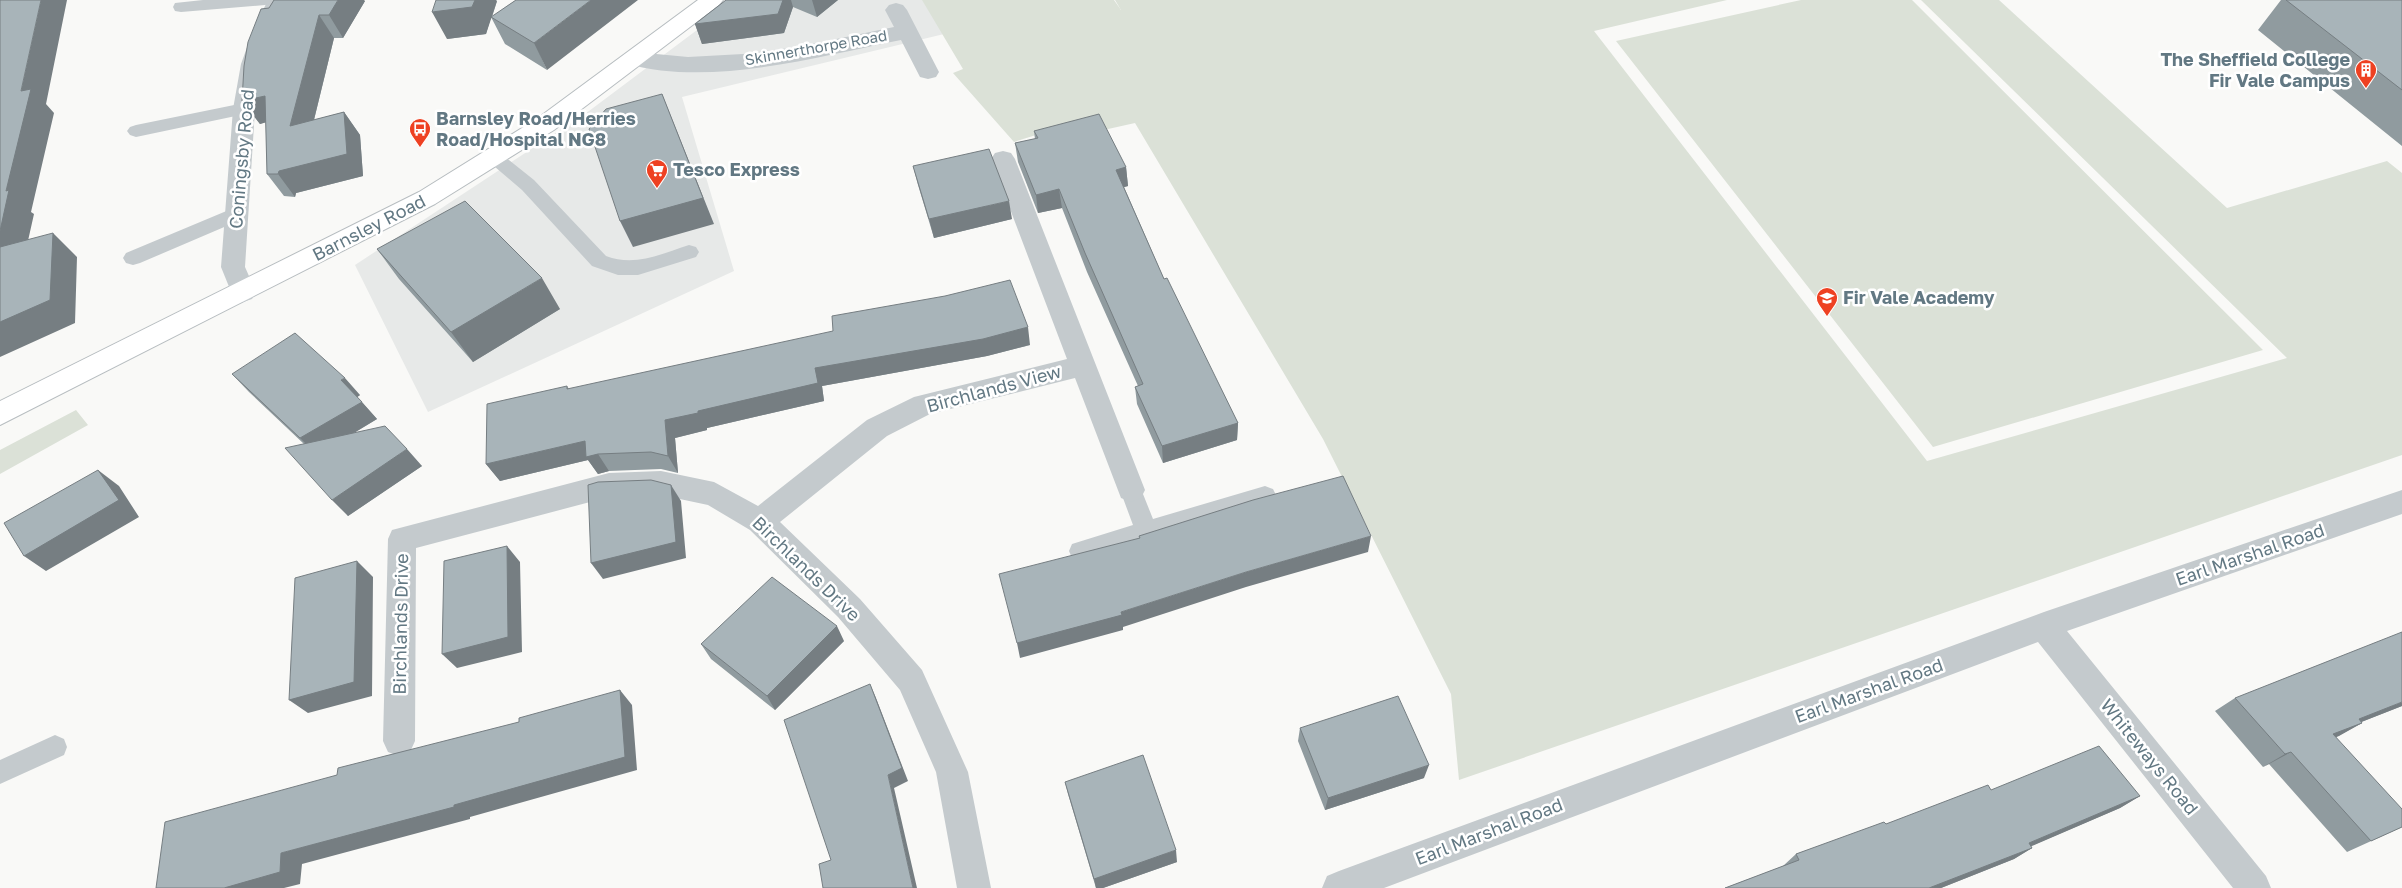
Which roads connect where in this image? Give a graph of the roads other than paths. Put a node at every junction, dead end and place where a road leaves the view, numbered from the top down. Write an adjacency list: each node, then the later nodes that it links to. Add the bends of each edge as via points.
1 (265, 0): 4 (lane)
2 (278, 0): 9 (street, Coningsby Road, via 252,64)
3 (712, 0): 7 (main road, Barnsley Road)
4 (181, 7)
5 (896, 10): 6 (street, Skinnerthorpe Road)
6 (906, 32): 7 (street, Skinnerthorpe Road, via 741,62 687,64); 8 (street, Skinnerthorpe Road)
7 (635, 59): 11 (main road, Barnsley Road, via 546,124)
8 (928, 72)
9 (244, 109): 10 (lane); 13 (street, Coningsby Road)
10 (136, 131)
11 (494, 157): 14 (lane, via 528,185 599,261 618,268 638,268); 16 (main road, Barnsley Road, via 427,198)
12 (1003, 159): 17 (street, Birchlands View)
13 (236, 214): 15 (lane); 16 (street, Coningsby Road, via 234,268)
14 (689, 252)
15 (133, 258)
16 (243, 292): 18 (main road, Barnsley Road)
17 (1083, 366): 19 (street, Birchlands View); 22 (street, Birchlands View, via 924,405 877,428)
18 (0, 414)
19 (1131, 490): 23 (lane)
20 (1264, 495): 23 (lane)
21 (2402, 502): 25 (street, Earl Marshal Road)
22 (760, 521): 26 (street, Birchlands Drive, via 714,494 661,482 609,485 402,539); 29 (street, Birchlands Drive, via 850,608 911,680 952,772)
23 (1146, 531): 24 (lane)
24 (1080, 551)
25 (2044, 626): 30 (street, Earl Marshal Road); 31 (street, Whiteways Road)
26 (399, 741)
27 (55, 747): 28 (lane)
28 (0, 772)
29 (974, 888)
30 (1339, 888)
31 (2254, 888)

